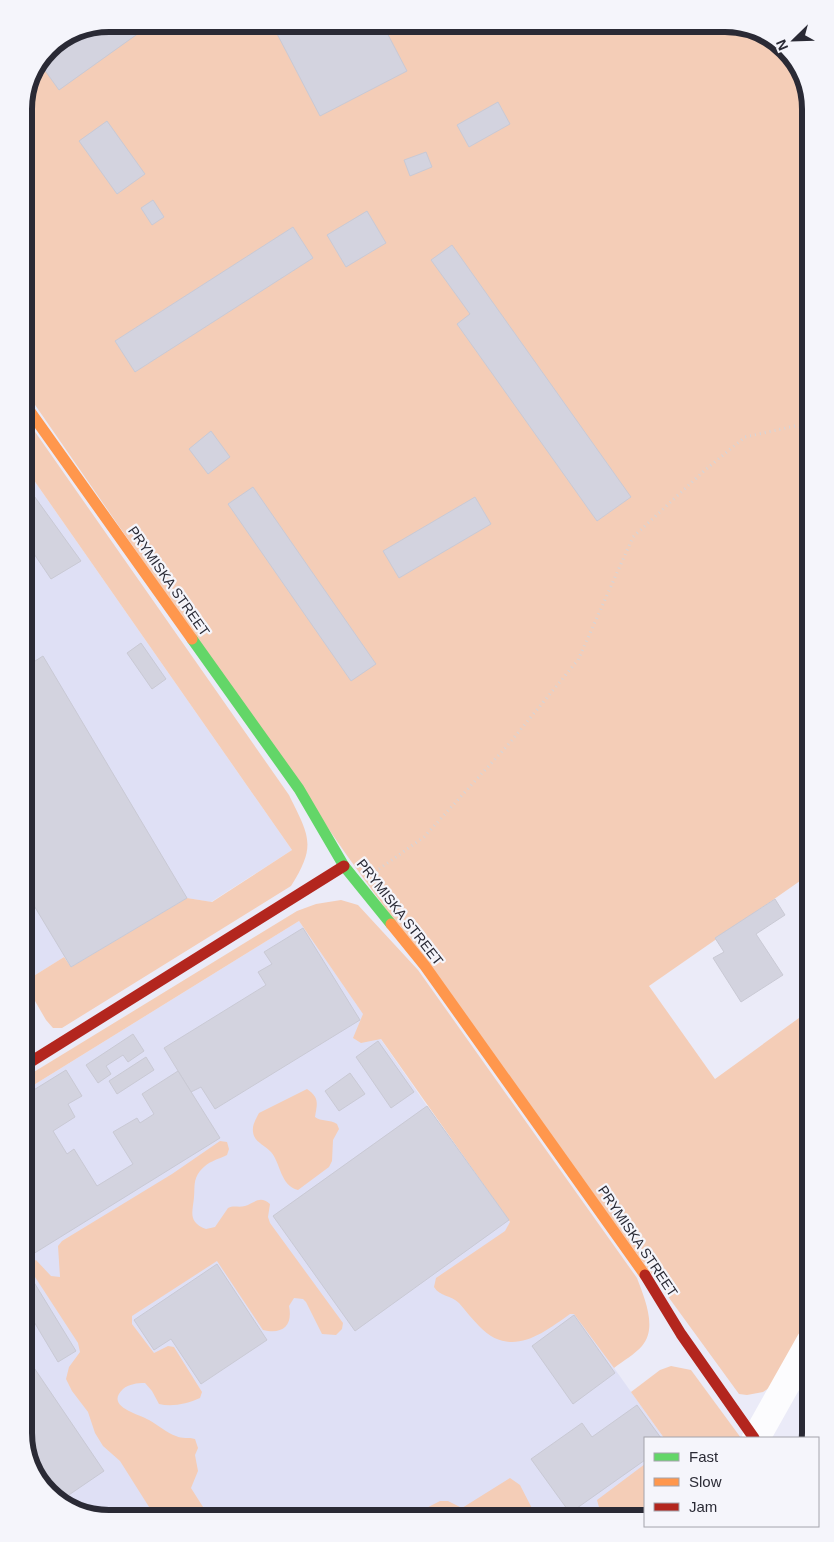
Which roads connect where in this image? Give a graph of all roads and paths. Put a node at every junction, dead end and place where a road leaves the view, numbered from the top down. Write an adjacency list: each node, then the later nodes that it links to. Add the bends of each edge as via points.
1 (33, 415): 3 (street, PRYMISKA STREET, via 299,789)
2 (802, 427): 4 (path, via 795,426 745,437 704,470 633,537 578,660 507,746 424,837)
3 (344, 866): 4 (street, PRYMISKA STREET); 5 (street)
4 (358, 884): 7 (street, PRYMISKA STREET, via 424,966 636,1259 681,1334)
5 (32, 1061)
6 (802, 1356): 8 (street)
7 (754, 1437)
8 (756, 1437)

